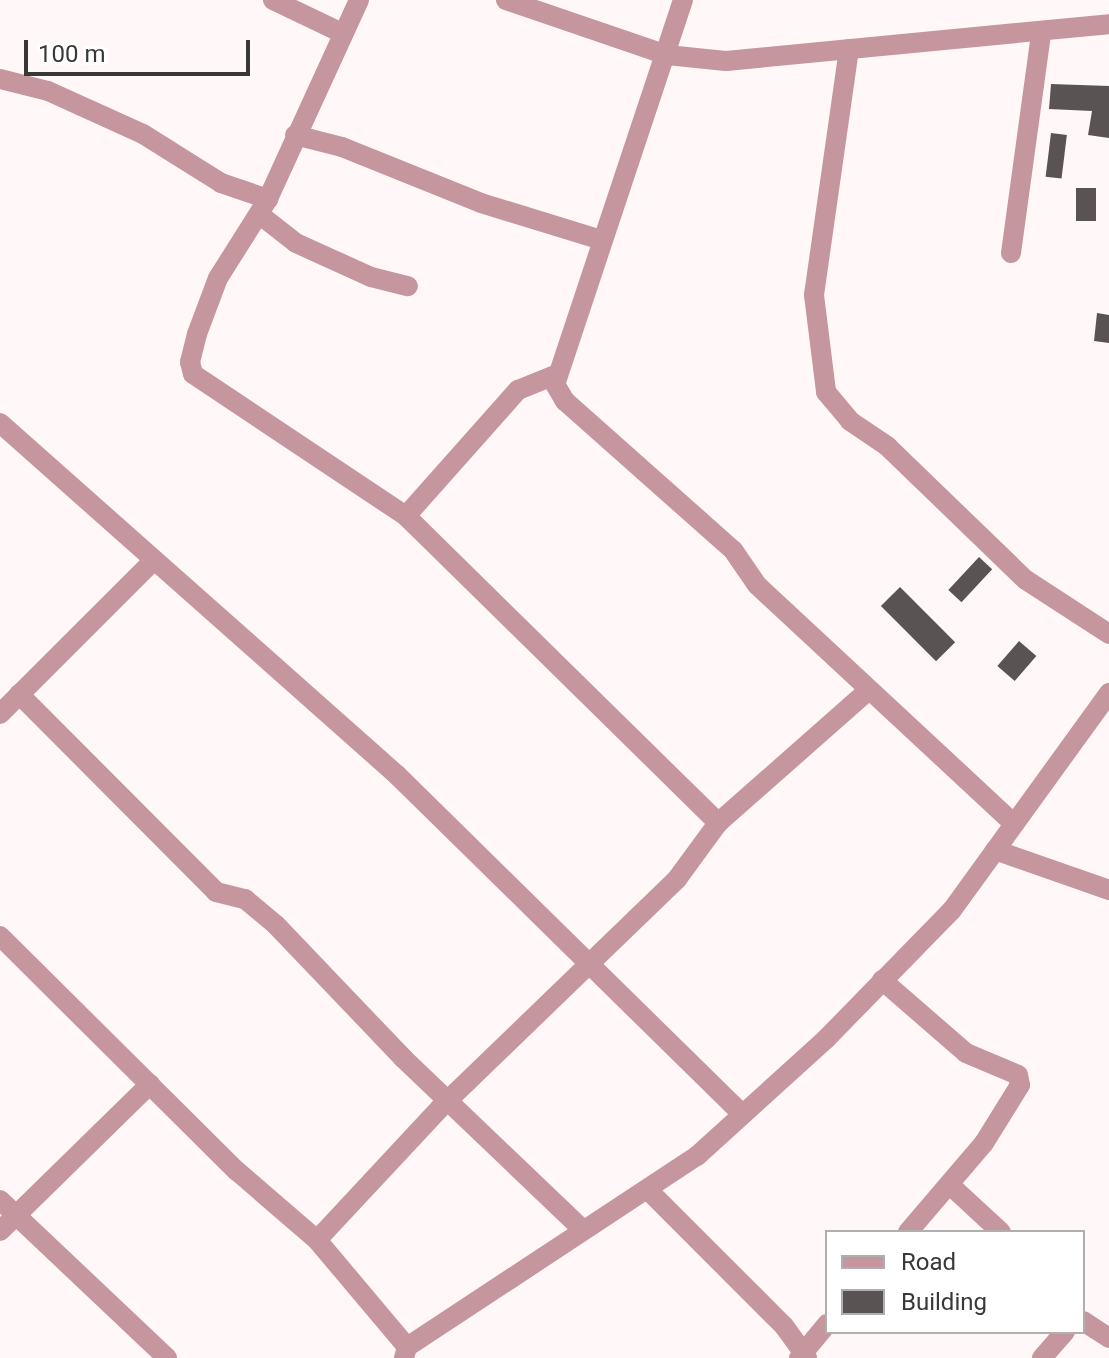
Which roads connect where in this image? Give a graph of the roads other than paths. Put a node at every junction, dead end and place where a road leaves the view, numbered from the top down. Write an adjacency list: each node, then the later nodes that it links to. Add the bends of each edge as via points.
1 (273, 0): 6 (street)
2 (359, 0): 6 (street)
3 (506, 0): 9 (street)
4 (683, 0): 9 (street)
5 (1109, 24): 7 (street)
6 (342, 33): 11 (street)
7 (1041, 33): 8 (street); 14 (street)
8 (849, 49): 9 (street, via 726,61); 20 (street, via 814,295 826,392 850,421 887,446 1026,580)
9 (667, 55): 13 (street)
10 (0, 79): 12 (street, via 61,97 143,134)
11 (295, 135): 12 (street); 13 (street)
12 (263, 206): 15 (street, via 296,243 371,277); 18 (street, via 218,278 194,348 193,374)
13 (601, 240): 16 (street)
14 (1011, 253)
15 (408, 286)
16 (555, 375): 18 (street, via 518,390); 21 (street, via 565,401 733,550 757,585)
17 (4, 432): 19 (street)
18 (406, 516): 26 (street)
19 (152, 562): 23 (street); 30 (street, via 203,599 397,775)
20 (1109, 634)
21 (869, 690): 25 (street); 26 (street)
22 (1109, 693): 25 (street, via 1058,768)
23 (19, 694): 24 (street); 33 (street, via 216,892 245,899 276,925 403,1058)
24 (0, 714)
25 (1012, 822): 27 (street)
26 (718, 823): 30 (street, via 677,879 633,918)
27 (995, 850): 28 (street); 31 (street, via 952,910)
28 (1109, 890)
29 (0, 936): 32 (street)
30 (594, 964): 33 (street); 34 (street)
31 (882, 980): 34 (street); 35 (street, via 966,1053 1018,1075 1020,1085)
32 (150, 1084): 38 (street); 43 (street, via 237,1171)
33 (451, 1100): 39 (street); 43 (street)
34 (742, 1114): 36 (street, via 697,1156)
35 (950, 1185): 40 (street); 41 (street)
36 (648, 1190): 39 (street); 49 (street, via 784,1326)
37 (0, 1200): 38 (street)
38 (16, 1215): 42 (street); 50 (street)
39 (583, 1230): 48 (street)
40 (910, 1230)
41 (999, 1230)
42 (0, 1231)
43 (317, 1240): 48 (street)
44 (1085, 1322): 47 (street)
45 (825, 1327): 49 (street)
46 (1063, 1334): 51 (street)
47 (1109, 1338)
48 (405, 1353)
49 (803, 1357)
50 (167, 1358)
51 (1042, 1358)

